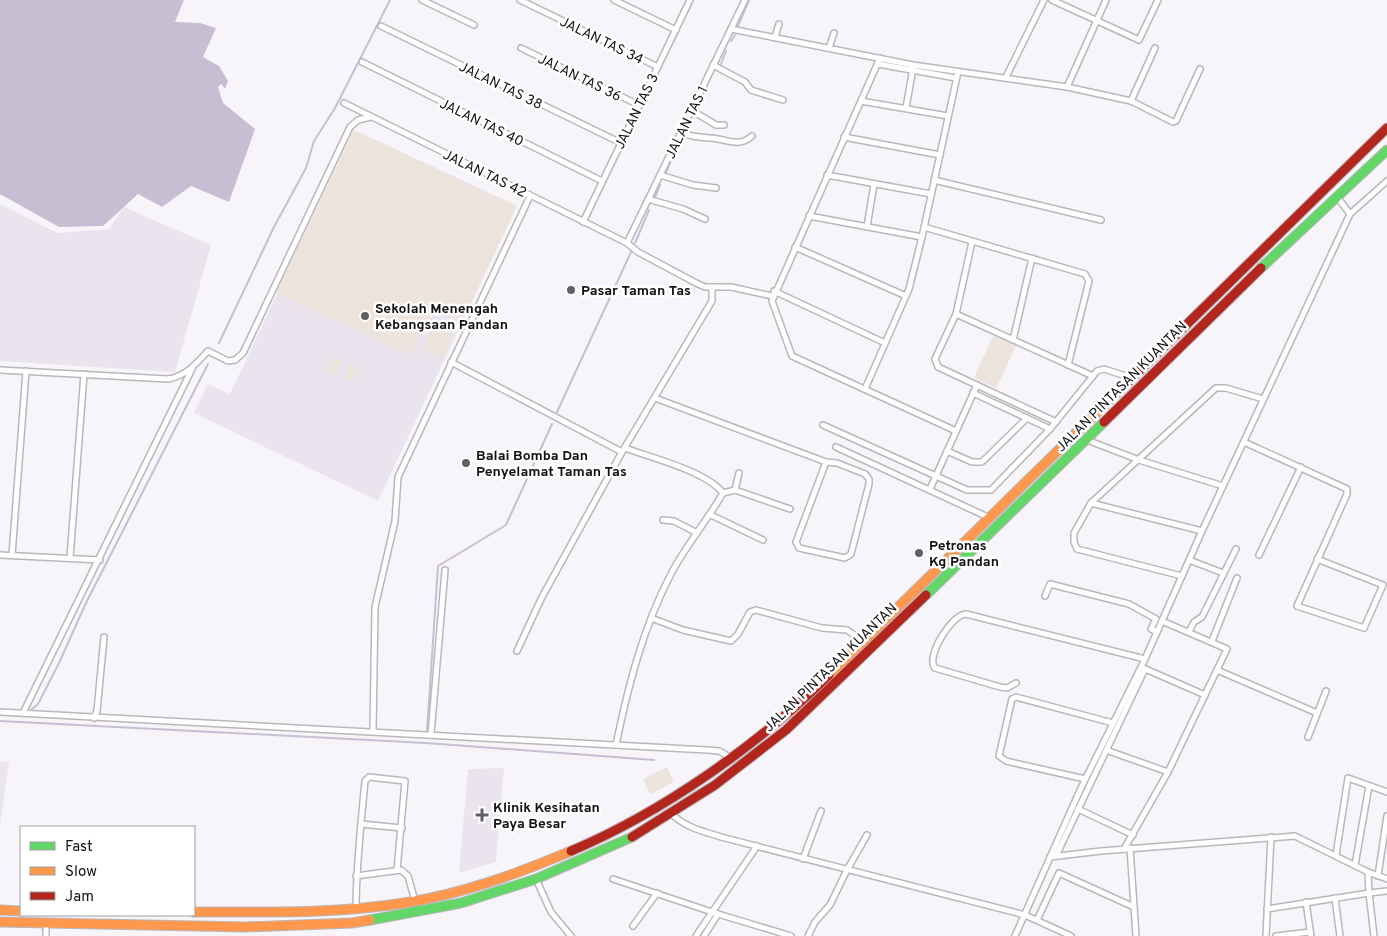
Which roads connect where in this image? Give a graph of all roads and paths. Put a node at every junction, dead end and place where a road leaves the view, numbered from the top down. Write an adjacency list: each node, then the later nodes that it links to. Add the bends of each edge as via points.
1 (422, 0): 12 (street)
2 (520, 0): 25 (street, JALAN TAS 34)
3 (614, 0): 15 (street)
4 (690, 0): 15 (street, JALAN TAS 3)
5 (745, 0): 14 (street, JALAN TAS 1)
6 (1044, 0): 29 (street)
7 (1052, 0): 10 (street)
8 (1106, 0): 10 (street)
9 (1158, 0): 10 (street, via 1139,40)
10 (1097, 20): 31 (street)
11 (779, 24): 17 (street)
12 (474, 25)
13 (381, 26): 46 (street, JALAN TAS 38)
14 (731, 29): 17 (street); 24 (street, JALAN TAS 1)
15 (676, 30): 25 (street, JALAN TAS 3)
16 (834, 33): 19 (street)
17 (775, 37): 19 (street)
18 (521, 48): 36 (street, JALAN TAS 36)
19 (829, 48): 21 (street)
20 (1155, 48): 34 (street)
21 (880, 58): 23 (street); 26 (street)
22 (362, 62): 52 (street, JALAN TAS 40)
23 (878, 64): 26 (street); 33 (street)
24 (713, 65): 32 (street, via 745,82 752,90); 38 (street, JALAN TAS 1)
25 (658, 67): 36 (street, JALAN TAS 3)
26 (913, 68): 28 (street); 30 (street); 37 (street)
27 (1200, 69): 34 (street, via 1175,122)
28 (958, 72): 29 (street); 30 (street)
29 (1006, 77): 31 (street)
30 (956, 78): 39 (street)
31 (1067, 87): 34 (street)
32 (783, 100)
33 (861, 101): 37 (street); 45 (street)
34 (1131, 101)
35 (344, 104): 40 (street, JALAN TAS 42)
36 (639, 106): 46 (street, JALAN TAS 3)
37 (906, 108): 39 (street)
38 (691, 110): 41 (street, via 716,125); 43 (street, JALAN TAS 1)
39 (948, 116): 48 (street)
40 (371, 117): 57 (street, JALAN TAS 42); 80 (street, via 358,120 350,127 241,356 228,361 208,351)
41 (724, 125)
42 (1387, 128): 85 (highway, JALAN PINTASAN KUANTAN)
43 (680, 132): 44 (street, via 699,139 726,142 744,142); 49 (street, JALAN TAS 1)
44 (752, 136)
45 (844, 137): 48 (street); 50 (street)
46 (621, 143): 52 (street, JALAN TAS 3)
47 (1387, 150): 58 (highway, JALAN PINTASAN KUANTAN)
48 (940, 155): 51 (street)
49 (660, 175): 55 (street); 59 (street, JALAN TAS 1)
50 (827, 175): 54 (street); 61 (street)
51 (934, 180): 56 (street); 63 (street)
52 (602, 181): 64 (street, JALAN TAS 3)
53 (1387, 181): 60 (street)
54 (874, 184): 56 (street); 65 (street)
55 (716, 188)
56 (931, 194): 66 (street)
57 (530, 196): 64 (street, JALAN TAS 42); 78 (street)
58 (1338, 198): 60 (street); 96 (highway, JALAN PINTASAN KUANTAN, via 1268,261)
59 (648, 199): 62 (street, via 683,208); 69 (street, JALAN TAS 1)
60 (1350, 214): 90 (street)
61 (809, 216): 65 (street); 70 (street)
62 (704, 219)
63 (1101, 220)
64 (582, 222): 69 (street, JALAN TAS 42)
65 (867, 227): 67 (street)
66 (924, 228): 67 (street); 68 (street)
67 (922, 237): 74 (street)
68 (972, 242): 71 (street); 75 (street)
69 (627, 243): 72 (street, JALAN TAS 42, via 696,283)
70 (795, 247): 73 (street); 74 (street)
71 (1032, 258): 76 (street); 79 (street, via 1085,274 1088,278)
72 (712, 287): 73 (street, JALAN TAS 42); 89 (street, via 712,301)
73 (773, 293): 77 (street, JALAN TAS 42); 87 (street, via 772,301 792,356)
74 (906, 296): 77 (street)
75 (956, 314): 76 (street); 86 (street, via 935,364)
76 (1013, 340): 79 (street)
77 (885, 343): 87 (street)
78 (451, 362): 99 (street); 152 (street, via 397,481 395,521 375,607)
79 (1068, 365): 84 (street)
80 (192, 369): 83 (street, via 168,379); 126 (street)
81 (0, 370): 82 (street)
82 (26, 371): 83 (street); 122 (street)
83 (84, 374): 124 (street)
84 (1092, 376): 85 (street, via 1104,369); 92 (street)
85 (1132, 378): 115 (highway, JALAN PINTASAN KUANTAN)
86 (977, 385): 88 (street); 92 (street)
87 (865, 389): 95 (street)
88 (973, 393): 91 (street); 95 (street)
89 (655, 398): 99 (street); 102 (street)
90 (1264, 399): 97 (street); 101 (street, via 1216,388)
91 (1027, 418): 94 (street); 100 (street, via 982,462 972,462)
92 (1056, 422): 94 (street)
93 (823, 425): 107 (street)
94 (1050, 429): 107 (street, via 991,490 967,490)
95 (956, 431): 100 (street)
96 (1087, 440): 101 (street); 164 (highway, JALAN PINTASAN KUANTAN, via 786,730 715,785)
97 (1244, 442): 104 (street); 108 (street)
98 (836, 447): 103 (street)
99 (624, 450): 111 (street, via 701,477); 140 (street, via 542,597)
100 (947, 451): 107 (street)
101 (1139, 460): 108 (street); 112 (street)
102 (826, 462): 106 (street); 106 (street, via 796,542 798,548 845,558 851,554 869,484)
103 (872, 463): 106 (street); 109 (street)
104 (1301, 466): 123 (street); 125 (street, via 1347,489)
105 (739, 473): 110 (street)
106 (865, 474)
107 (936, 475): 109 (street)
108 (1223, 486): 117 (street)
109 (930, 489): 115 (street)
110 (735, 490): 111 (street); 113 (street)
111 (723, 493): 114 (street)
112 (1091, 503): 117 (street); 130 (street, via 1074,533 1077,549)
113 (790, 509)
114 (710, 515): 118 (street); 119 (street)
115 (990, 518): 138 (highway, JALAN PINTASAN KUANTAN)
116 (663, 520): 118 (street, via 679,523)
117 (1202, 531): 127 (street)
118 (697, 533): 133 (street, via 671,573)
119 (763, 540)
120 (1236, 549): 129 (street)
121 (0, 555): 122 (street)
122 (12, 555): 124 (street)
123 (1259, 555)
124 (70, 558): 126 (street)
125 (1317, 559): 125 (street, via 1383,585 1364,628 1297,606)
126 (100, 560): 148 (street)
127 (1189, 560): 129 (street); 130 (street)
128 (445, 570): 153 (street)
129 (1223, 573): 136 (street, via 1202,617 1194,622)
130 (1182, 576): 134 (street)
131 (1237, 578): 139 (street)
132 (1045, 596): 135 (street, via 1050,584 1129,604 1156,619 1151,629)
133 (651, 618): 138 (street, via 683,630 731,641 750,612 756,610 822,628 847,630); 155 (street)
134 (1162, 621): 135 (street); 136 (street)
135 (1157, 632): 141 (street)
136 (1189, 632): 139 (street)
137 (104, 637): 150 (street)
138 (863, 641): 157 (highway, JALAN PINTASAN KUANTAN, via 775,724)
139 (1212, 641): 143 (street, via 1227,649)
140 (517, 651)
141 (1145, 659): 142 (street); 144 (street, via 966,614 956,618 931,659 935,668 1000,687 1007,688)
142 (1143, 668): 146 (street); 151 (street); 156 (street)
143 (1217, 670): 146 (street); 149 (street)
144 (1016, 683)
145 (1326, 691): 149 (street)
146 (1205, 695): 158 (street)
147 (0, 712): 148 (street)
148 (23, 713): 150 (street)
149 (1316, 713): 154 (street)
150 (94, 718): 152 (street)
151 (1113, 723): 159 (street); 159 (street, via 1016,697 1012,699 999,756 1006,761)
152 (373, 731): 153 (street)
153 (431, 734): 155 (street)
154 (1308, 737)
155 (616, 745): 157 (street, via 719,751)
156 (1106, 750): 158 (street); 162 (street)
157 (731, 757): 189 (highway, JALAN PINTASAN KUANTAN, via 670,800 628,824 503,878)
158 (1168, 772): 169 (street)
159 (1086, 779): 174 (street)
160 (1369, 786): 161 (street); 173 (street, via 1348,778); 176 (street)
161 (1387, 792)
162 (1078, 809): 169 (street); 174 (street)
163 (821, 811): 175 (street)
164 (671, 813): 171 (street, via 689,826); 183 (highway, JALAN PINTASAN KUANTAN, via 634,836)
165 (1387, 816): 181 (street)
166 (361, 824): 167 (street); 167 (street, via 368,777 405,781); 180 (street)
167 (402, 828): 177 (street)
168 (868, 834): 178 (street)
169 (1132, 835): 172 (street)
170 (1271, 837): 172 (street); 173 (street, via 1295,836); 192 (street)
171 (757, 846): 175 (street); 197 (street)
172 (1127, 849): 174 (street); 191 (street)
173 (1336, 855): 176 (street)
174 (1053, 856): 198 (street)
175 (803, 859): 178 (street)
176 (1355, 865): 179 (street)
177 (397, 870): 180 (street); 189 (street, via 408,876)
178 (846, 870): 198 (street); 209 (street, via 828,908)
179 (1368, 872): 181 (street); 187 (street)
180 (356, 876): 193 (street)
181 (1378, 876): 184 (street)
182 (614, 878): 186 (street)
183 (536, 879): 201 (highway, JALAN PINTASAN KUANTAN, via 461,903 352,923 237,927); 205 (street, via 551,912)
184 (1387, 879)
185 (1387, 891): 187 (street)
186 (657, 893): 197 (street); 202 (street)
187 (1369, 893): 188 (street); 216 (street)
188 (1335, 898): 190 (street); 215 (street)
189 (415, 901): 193 (highway, JALAN PINTASAN KUANTAN)
190 (1306, 902): 192 (street); 203 (street)
191 (1134, 907): 199 (street, via 1059,873); 212 (street)
192 (1267, 908): 213 (street)
193 (356, 909): 196 (highway, JALAN PINTASAN KUANTAN)
194 (0, 910): 195 (highway)
195 (20, 911)
196 (195, 912)
197 (715, 913): 206 (street); 207 (street); 208 (street)
198 (1026, 915): 199 (street); 210 (street)
199 (1037, 920): 211 (street)
200 (0, 922): 201 (highway, JALAN PINTASAN KUANTAN)
201 (46, 923): 204 (street)
202 (634, 926)
203 (1311, 934): 214 (street)
204 (46, 936)
205 (571, 936)
206 (696, 936)
207 (704, 936)
208 (791, 936)
209 (808, 936)
210 (1015, 936)
211 (1071, 936)
212 (1136, 936)
213 (1266, 936)
214 (1276, 936)
215 (1340, 936)
216 (1374, 936)

